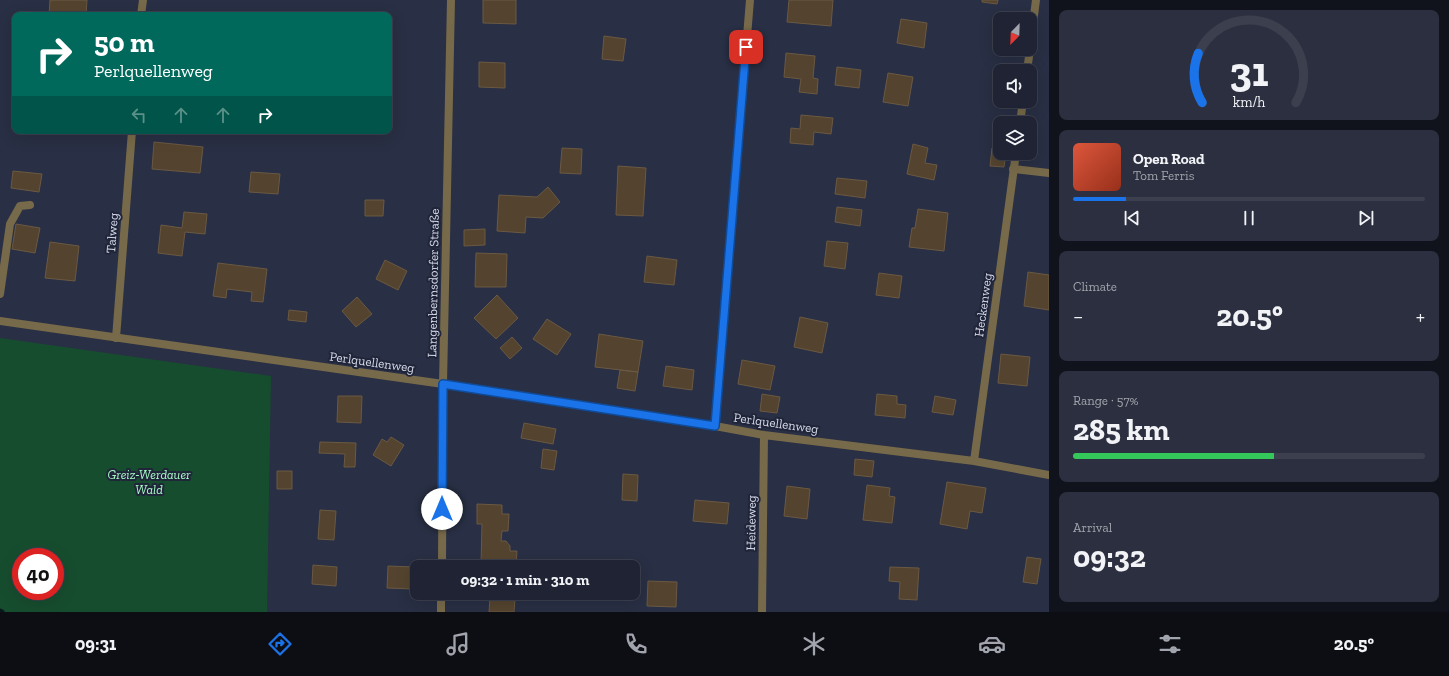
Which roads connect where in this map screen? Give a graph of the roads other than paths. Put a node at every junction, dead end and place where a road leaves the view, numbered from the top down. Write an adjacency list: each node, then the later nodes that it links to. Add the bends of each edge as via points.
1 (143, 0): 5 (street)
2 (451, 0): 15 (street, Langenbernsdorfer Straße)
3 (750, 0): 16 (street)
4 (1036, 0): 6 (street)
5 (141, 12)
6 (1034, 12)
7 (132, 134): 14 (street, Talweg)
8 (1015, 160): 9 (street, Heckenweg)
9 (1013, 169): 10 (street); 18 (street, Heckenweg)
10 (1049, 174)
11 (30, 205): 12 (street, via 20,206 10,224)
12 (0, 294)
13 (0, 321): 14 (street, Perlquellenweg)
14 (116, 338): 15 (street, Perlquellenweg)
15 (443, 384): 16 (street, Perlquellenweg); 20 (street, Langenbernsdorfer Straße)
16 (715, 426): 17 (street, Perlquellenweg)
17 (764, 435): 18 (street, Perlquellenweg); 23 (street, Heideweg)
18 (974, 461): 19 (street, Perlquellenweg)
19 (1049, 475)
20 (442, 560)
21 (441, 600): 22 (street)
22 (441, 612)
23 (762, 612)

